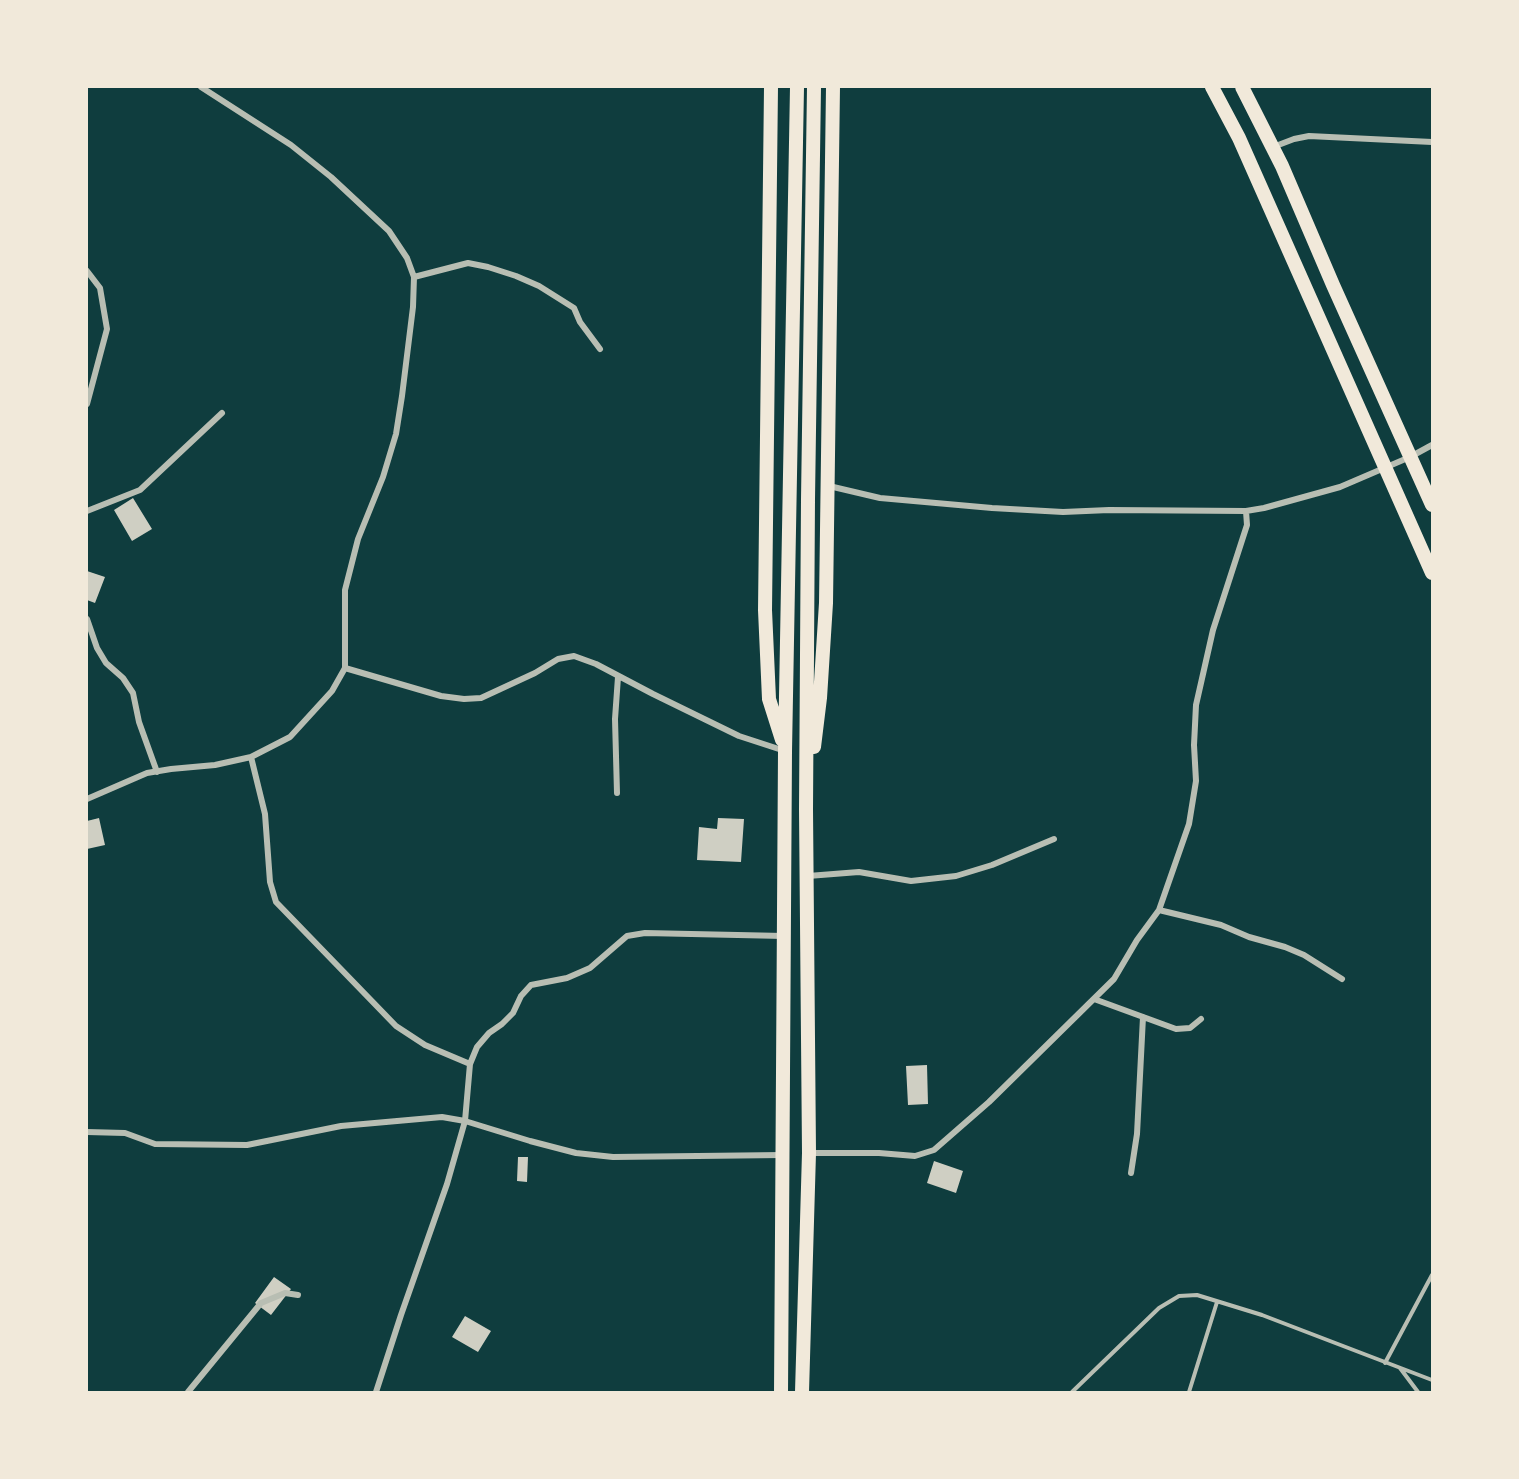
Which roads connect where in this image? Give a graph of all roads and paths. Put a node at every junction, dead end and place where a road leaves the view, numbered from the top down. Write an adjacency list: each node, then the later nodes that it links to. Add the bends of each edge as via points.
1 (201, 87): 11 (street, via 291,145 331,177 389,231)
2 (771, 87): 26 (highway, via 765,610 769,699)
3 (797, 87): 26 (highway)
4 (814, 87): 31 (highway)
5 (833, 87): 18 (highway)
6 (1212, 87): 17 (highway, via 1239,138)
7 (1242, 87): 9 (highway)
8 (1432, 142): 9 (street, via 1309,136)
9 (1272, 147): 16 (highway)
10 (87, 271): 13 (street, via 100,288 107,329)
11 (414, 277): 12 (street, via 468,263 516,276 574,308); 24 (street, via 396,434 358,539 345,590)
12 (600, 349)
13 (87, 404)
14 (222, 413): 20 (street, via 140,490)
15 (1432, 445): 16 (street)
16 (1410, 457): 17 (street); 19 (highway)
17 (1386, 468): 21 (street, via 1340,487); 22 (highway)
18 (829, 486): 21 (street, via 880,498 992,508 1063,512); 31 (highway, via 820,698)
19 (1432, 506)
20 (87, 511)
21 (1246, 511): 34 (street, via 1245,533 1213,630 1196,705 1196,781 1189,824)
22 (1432, 573)
23 (87, 619): 28 (street, via 106,663 133,693)
24 (345, 668): 25 (street, via 464,699 481,698 558,659 574,656); 27 (street, via 332,691 290,737)
25 (618, 676): 26 (street, via 739,736); 29 (street)
26 (785, 752): 35 (highway)
27 (251, 756): 28 (street, via 215,765); 40 (street, via 265,814 270,882 276,902 396,1026 425,1045)
28 (157, 771): 30 (street)
29 (617, 793)
30 (87, 799)
31 (806, 808): 33 (highway)
32 (1054, 839): 33 (street, via 992,866 957,876 911,881 859,872)
33 (807, 876): 43 (highway)
34 (1159, 910): 36 (street, via 1221,925 1286,948); 37 (street, via 1114,979)
35 (784, 936): 40 (street, via 627,936 590,968 567,978 531,985 513,1013 477,1047); 44 (highway)
36 (1342, 979)
37 (1094, 999): 38 (street); 43 (street, via 934,1150 915,1156)
38 (1143, 1017): 39 (street, via 1176,1029 1190,1028); 45 (street)
39 (1201, 1019)
40 (470, 1064): 41 (street)
41 (465, 1120): 42 (street, via 442,1117 341,1126 248,1144 165,1145 125,1133); 44 (street, via 576,1153 613,1157); 53 (street)
42 (87, 1132)
43 (809, 1153): 55 (highway)
44 (782, 1155): 54 (highway)
45 (1131, 1173)
46 (1432, 1275): 49 (lane)
47 (298, 1295): 52 (street, via 285,1293 261,1303)
48 (1217, 1302): 49 (lane); 56 (lane, via 1197,1295 1179,1296 1160,1308); 57 (lane)
49 (1385, 1363): 50 (lane)
50 (1399, 1368): 51 (lane); 58 (lane)
51 (1432, 1380)
52 (188, 1392)
53 (376, 1392)
54 (781, 1392)
55 (802, 1392)
56 (1072, 1392)
57 (1189, 1392)
58 (1418, 1392)

